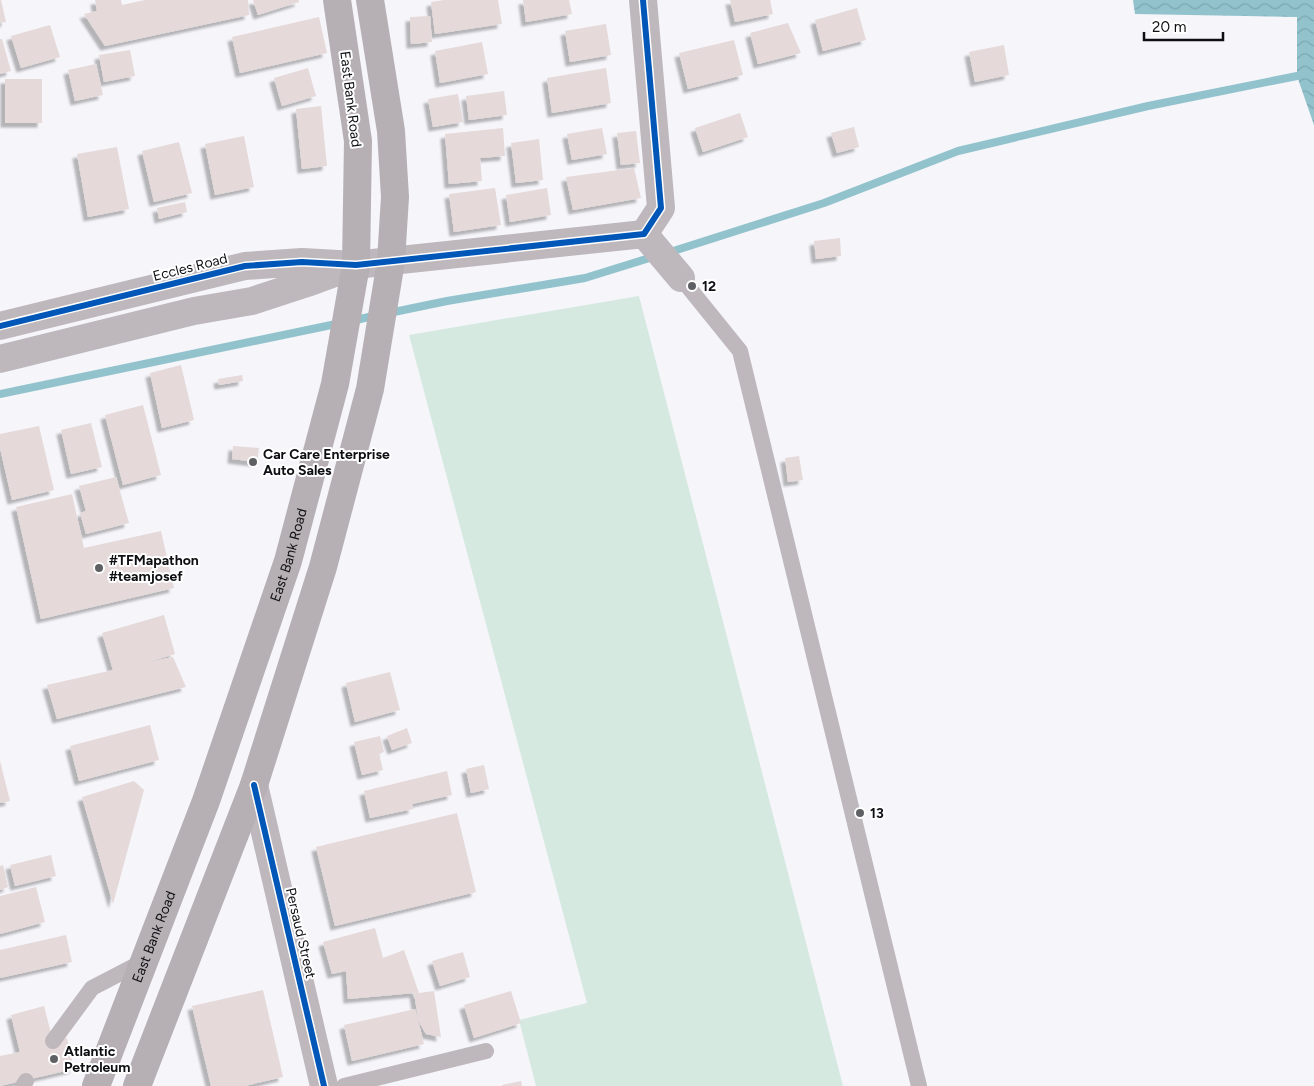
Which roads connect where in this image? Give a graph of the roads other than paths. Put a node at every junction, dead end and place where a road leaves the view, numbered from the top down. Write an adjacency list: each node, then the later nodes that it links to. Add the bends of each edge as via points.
1 (337, 0): 6 (main road, East Bank Road, via 358,141)
2 (370, 0): 5 (main road, via 391,140 395,197)
3 (642, 0): 4 (street, via 661,208)
4 (644, 234): 5 (street, Eccles Road); 7 (street)
5 (391, 261): 6 (street, Eccles Road); 10 (main road, via 370,388 323,567)
6 (356, 265): 8 (street, Eccles Road, via 302,262 245,266); 9 (street, Eccles Road, via 252,300 194,311); 11 (main road, East Bank Road, via 335,384 288,561 206,801)
7 (682, 278): 18 (lane, via 740,351)
8 (0, 326)
9 (0, 359)
10 (254, 785): 15 (main road); 16 (street, Persaud Street)
11 (145, 961): 12 (lane, via 92,988); 14 (main road, East Bank Road)
12 (53, 1042)
13 (486, 1051): 17 (lane)
14 (96, 1086)
15 (137, 1086)
16 (324, 1086)
17 (344, 1086)
18 (919, 1086)

